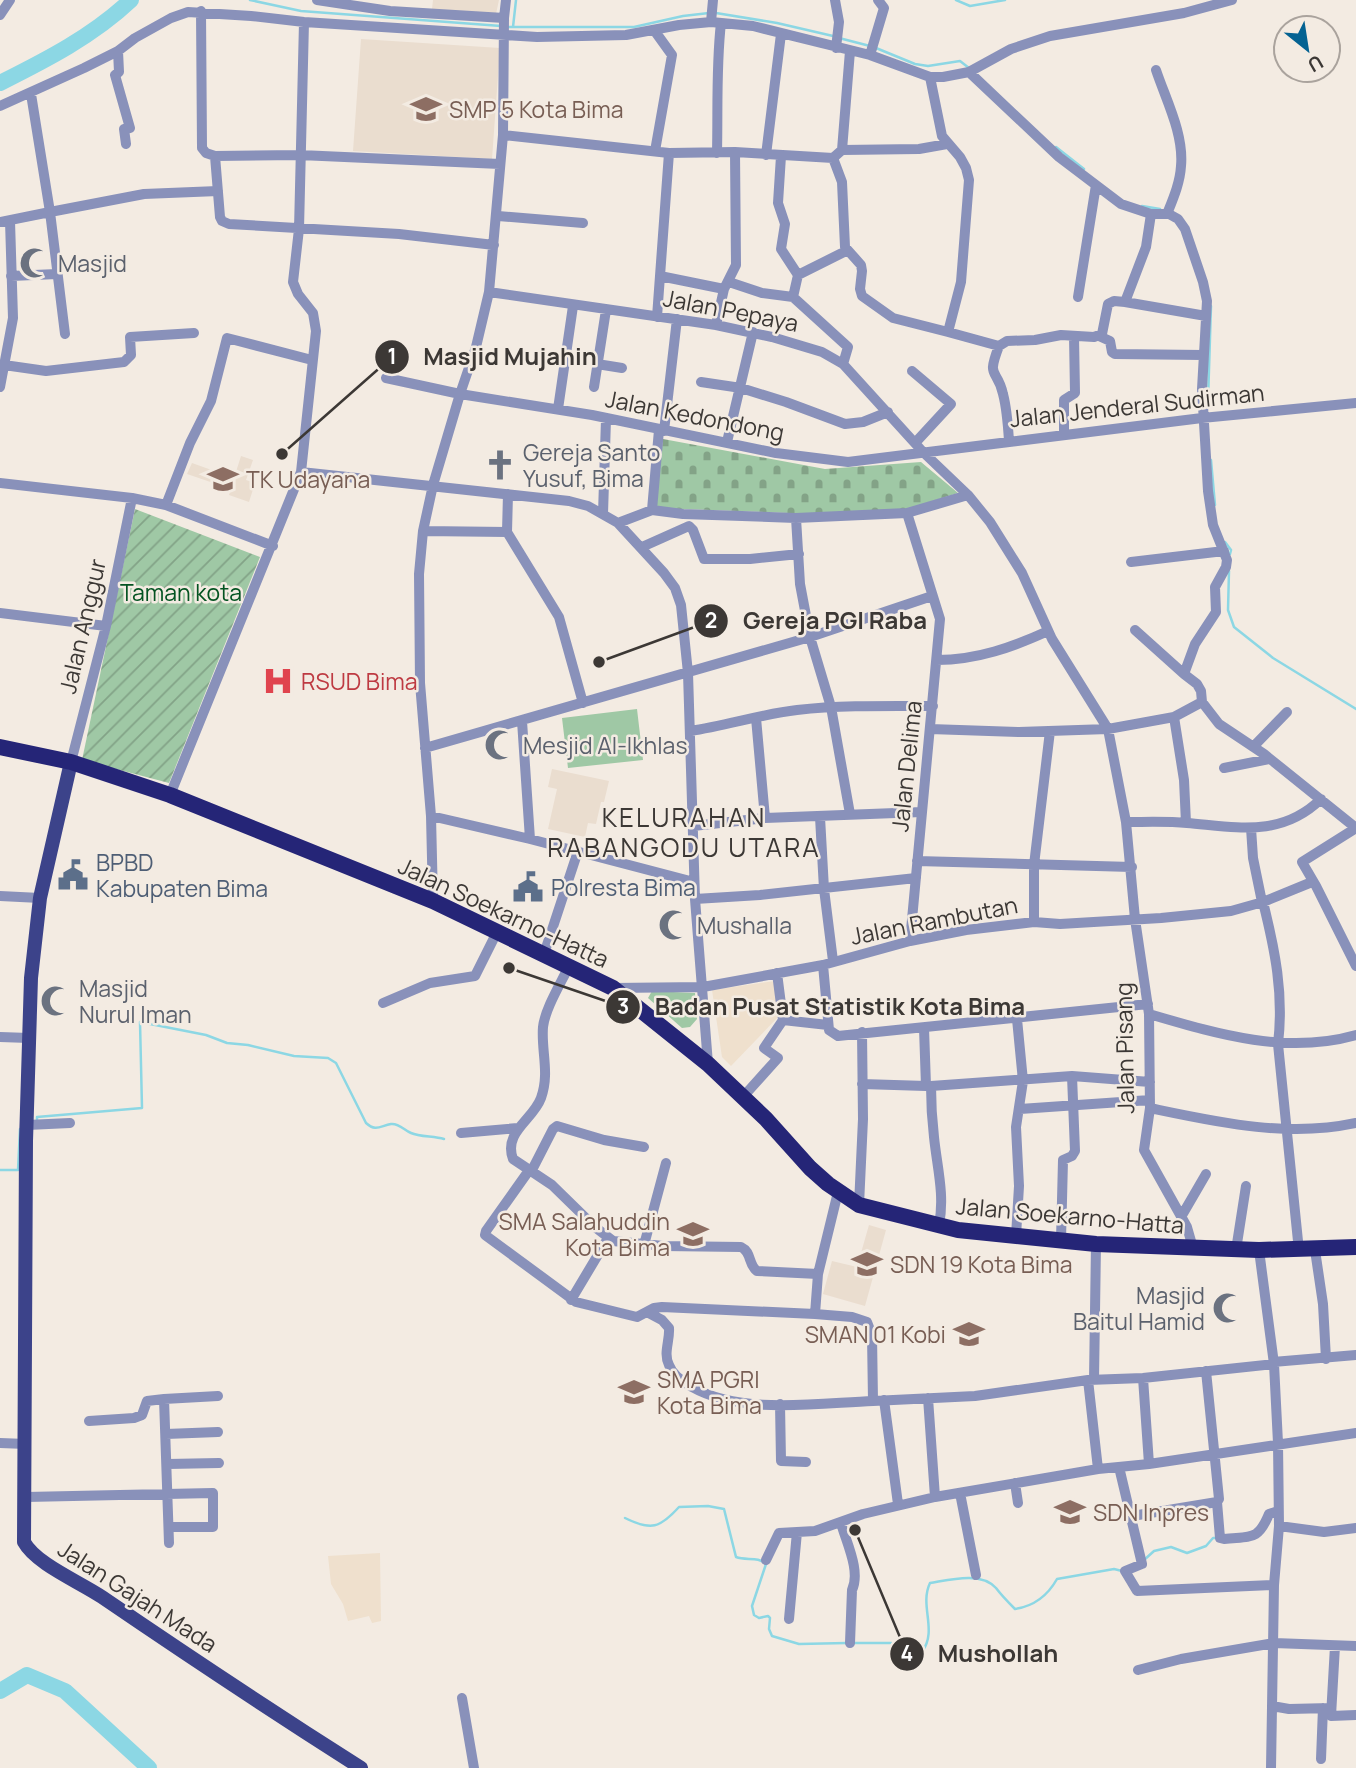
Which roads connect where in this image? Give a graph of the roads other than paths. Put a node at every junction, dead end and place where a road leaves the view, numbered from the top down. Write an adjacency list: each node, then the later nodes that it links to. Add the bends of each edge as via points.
1 (10, 0): 10 (street)
2 (317, 0): 7 (street)
3 (506, 0): 12 (street)
4 (835, 0): 15 (street)
5 (878, 0): 18 (street, via 884,8)
6 (1232, 0): 19 (street, via 1050,36)
7 (401, 6): 12 (street)
8 (201, 11): 11 (street); 16 (street, via 171,18); 34 (street, via 202,148)
9 (713, 14): 13 (street); 14 (street); 31 (street, via 719,73)
10 (0, 15)
11 (304, 22): 12 (street); 32 (street)
12 (504, 27): 13 (street, via 626,35); 24 (street)
13 (654, 30): 28 (street, via 672,55)
14 (781, 34): 15 (street); 33 (street)
15 (836, 46): 17 (street)
16 (118, 51): 22 (street); 25 (street, via 119,72 115,75 130,128 124,130)
17 (850, 51): 18 (street); 27 (street)
18 (870, 55): 21 (street)
19 (973, 69): 21 (street); 38 (street, via 1059,157)
20 (1156, 70): 42 (street, via 1180,141 1178,183)
21 (930, 77): 26 (street)
22 (31, 94): 23 (street); 40 (street)
23 (0, 106)
24 (503, 135): 28 (street); 37 (street)
25 (126, 144)
26 (947, 144): 27 (street); 67 (street, via 960,157 969,180 961,282)
27 (842, 150): 36 (street)
28 (655, 151): 30 (street)
29 (735, 152): 31 (street); 33 (street); 53 (street, via 736,265)
30 (669, 153): 31 (street); 52 (street)
31 (717, 153)
32 (300, 155): 34 (street); 37 (street); 46 (street)
33 (766, 155): 35 (street)
34 (215, 156): 39 (street)
35 (781, 156): 36 (street); 50 (street, via 778,203 785,224 782,249)
36 (833, 158): 48 (street, via 842,182)
37 (500, 164): 43 (street)
38 (1096, 186): 41 (street, via 1121,204); 56 (street)
39 (218, 191): 40 (street, via 144,194); 46 (street, via 222,221)
40 (50, 212): 44 (street); 49 (street)
41 (1151, 214): 42 (street); 57 (street, via 1146,247)
42 (1167, 214): 60 (street, via 1175,216 1185,229 1203,282)
43 (498, 216): 45 (street); 47 (street)
44 (5, 222): 51 (street)
45 (583, 223)
46 (299, 229): 47 (street); 74 (street, via 293,282 316,320)
47 (495, 244): 54 (street)
48 (846, 251): 50 (street); 67 (street, via 860,265 860,292 865,300 893,317)
49 (57, 274): 51 (street); 69 (street)
50 (798, 275): 55 (street)
51 (11, 276): 62 (street)
52 (660, 276): 53 (street); 61 (street)
53 (727, 285): 55 (street); 65 (street)
54 (489, 292): 58 (street, Jalan Pepaya); 85 (street)
55 (793, 297): 75 (street, via 848,347)
56 (1078, 297)
57 (1125, 302): 60 (street); 71 (street, via 1108,304)
58 (573, 306): 59 (street, Jalan Pepaya); 87 (street)
59 (606, 310): 61 (street, Jalan Pepaya); 77 (street)
60 (1206, 316): 73 (street)
61 (657, 317): 64 (street, Jalan Pepaya)
62 (13, 318): 63 (street); 76 (street)
63 (0, 319)
64 (677, 319): 65 (street, Jalan Pepaya); 91 (street)
65 (716, 325): 66 (street, Jalan Pepaya)
66 (753, 332): 75 (street, Jalan Pepaya, via 822,352); 84 (street)
67 (948, 332): 72 (street)
68 (194, 333): 76 (street, via 130,337 131,355 124,362 46,371)
69 (65, 334)
70 (1074, 336): 71 (street); 72 (street, via 1007,341); 92 (street, via 1075,393 1064,400)
71 (1099, 336): 73 (street, via 1110,341 1115,354)
72 (999, 346): 93 (street, via 992,373 1002,391)
73 (1203, 355): 89 (street)
74 (312, 360): 97 (street); 103 (street, via 227,338 211,401)
75 (843, 364): 88 (street, Jalan Pepaya)
76 (4, 365): 82 (street)
77 (597, 365): 78 (street); 83 (street)
78 (622, 368)
79 (912, 371): 95 (street, via 951,404)
80 (386, 378): 85 (street, Jalan Kedondong)
81 (701, 382): 84 (street)
82 (0, 387)
83 (594, 387)
84 (741, 388): 88 (street, via 845,425); 94 (street)
85 (460, 394): 87 (street, Jalan Kedondong); 99 (street)
86 (1356, 403): 89 (street, Jalan Jenderal Sudirman)
87 (558, 409): 90 (street, Jalan Kedondong)
88 (888, 412): 95 (street, Jalan Pepaya)
89 (1202, 418): 92 (street, Jalan Jenderal Sudirman); 113 (street, via 1213,525)
90 (606, 419): 91 (street, Jalan Kedondong); 106 (street)
91 (661, 430): 94 (street, Jalan Kedondong); 104 (street)
92 (1064, 434): 93 (street, Jalan Jenderal Sudirman)
93 (1009, 441): 96 (street, Jalan Jenderal Sudirman)
94 (727, 442): 96 (street, Jalan Kedondong, via 848,463)
95 (915, 443): 96 (street, Jalan Pepaya)
96 (923, 452): 101 (street, Jalan Pepaya)
97 (301, 472): 99 (street); 111 (street)
98 (0, 483): 102 (street)
99 (433, 485): 100 (street); 109 (street)
100 (508, 494): 106 (street, via 569,501); 110 (street)
101 (968, 495): 105 (street); 120 (street, Jalan Pepaya, via 1022,572)
102 (132, 498): 103 (street); 118 (street, Jalan Anggur)
103 (166, 505): 111 (street)
104 (652, 510): 107 (street); 108 (street)
105 (907, 513): 107 (street); 116 (street, Jalan Delima)
106 (603, 514): 108 (street)
107 (796, 518): 114 (street)
108 (618, 523): 112 (street)
109 (423, 531): 110 (street); 139 (street, via 420,683)
110 (507, 532): 126 (street, via 559,617)
111 (273, 546): 143 (street)
112 (642, 547): 114 (street, via 689,526 704,559); 123 (street, via 675,588)
113 (1224, 551): 115 (street); 124 (street, via 1226,567 1215,587 1216,612 1195,644)
114 (799, 554): 121 (street)
115 (1131, 562)
116 (932, 596): 121 (street); 122 (street, Jalan Delima, via 940,618)
117 (0, 613): 118 (street)
118 (106, 626): 141 (street, Jalan Anggur)
119 (1135, 630): 124 (street)
120 (1048, 631): 122 (street, via 988,653); 134 (street, Jalan Pepaya)
121 (810, 637): 123 (street); 128 (street)
122 (937, 660): 127 (street, Jalan Delima)
123 (688, 673): 126 (street); 135 (street)
124 (1184, 674): 125 (street, via 1197,684)
125 (1202, 702): 130 (street); 138 (street, via 1219,724)
126 (583, 704): 132 (street)
127 (933, 706): 128 (street); 133 (street, Jalan Delima)
128 (831, 707): 131 (street); 146 (street)
129 (1287, 712): 138 (street)
130 (1174, 717): 134 (street); 151 (street)
131 (756, 718): 135 (street); 149 (street)
132 (522, 721): 139 (street); 155 (street)
133 (930, 729): 136 (street); 145 (street, Jalan Delima)
134 (1108, 729): 136 (street); 150 (street, Jalan Pisang)
135 (690, 731): 152 (street)
136 (1050, 731): 158 (street)
137 (0, 747): 141 (highway, Jalan Soekarno-Hatta)
138 (1253, 747): 140 (street)
139 (425, 748): 147 (street)
140 (1269, 759): 142 (street); 144 (street)
141 (71, 762): 143 (highway, Jalan Soekarno-Hatta); 165 (main road, Jalan Gajah Mada)
142 (1224, 768)
143 (170, 795): 167 (highway, Jalan Soekarno-Hatta)
144 (1321, 799): 153 (street, via 1298,815); 154 (street)
145 (922, 812): 146 (street); 157 (street, Jalan Delima)
146 (850, 814): 148 (street)
147 (431, 816): 155 (street); 167 (street)
148 (820, 817): 149 (street); 163 (street)
149 (765, 818): 152 (street)
150 (1126, 822): 151 (street); 159 (street, Jalan Pisang)
151 (1186, 823): 153 (street)
152 (693, 826): 161 (street)
153 (1251, 828): 168 (street)
154 (1356, 828): 162 (street, via 1302,862)
155 (530, 839): 156 (street)
156 (578, 851): 161 (street); 173 (street)
157 (917, 862): 158 (street); 160 (street, Jalan Delima)
158 (1034, 865): 159 (street); 170 (street)
159 (1132, 867): 169 (street, Jalan Pisang)
160 (916, 878): 163 (street); 172 (street, Jalan Delima)
161 (694, 882): 166 (street)
162 (1312, 882): 168 (street, Jalan Rambutan); 176 (street)
163 (824, 889): 166 (street); 174 (street)
164 (0, 896): 165 (street)
165 (40, 898): 189 (main road, Jalan Gajah Mada)
166 (695, 899): 178 (street)
167 (433, 901): 171 (highway, Jalan Soekarno-Hatta)
168 (1263, 902): 169 (street, Jalan Rambutan, via 1231,911); 190 (street, via 1279,971)
169 (1135, 919): 170 (street, Jalan Rambutan); 181 (street, Jalan Pisang)
170 (1034, 922): 172 (street, Jalan Rambutan)
171 (497, 932): 173 (highway, Jalan Soekarno-Hatta); 180 (street, via 475,976 430,983)
172 (910, 941): 174 (street, Jalan Rambutan)
173 (544, 954): 175 (highway, Jalan Soekarno-Hatta)
174 (828, 963): 177 (street, Jalan Rambutan); 184 (street)
175 (569, 966): 179 (highway, Jalan Soekarno-Hatta); 204 (street, via 543,1026 547,1073 541,1098)
176 (1356, 966)
177 (777, 973): 178 (street, Jalan Rambutan); 183 (street)
178 (703, 987): 179 (street, Jalan Rambutan); 191 (street)
179 (613, 988): 191 (highway, Jalan Soekarno-Hatta)
180 (383, 1003)
181 (1148, 1009): 182 (street); 190 (street, via 1199,1028); 194 (street, Jalan Pisang)
182 (1017, 1019): 185 (street); 193 (street)
183 (783, 1020): 184 (street); 197 (street, via 764,1048 778,1058)
184 (828, 1025): 186 (street, via 835,1035)
185 (924, 1028): 186 (street); 196 (street)
186 (862, 1032): 195 (street)
187 (1356, 1035): 190 (street)
188 (0, 1037): 189 (street)
189 (29, 1038): 203 (main road, Jalan Gajah Mada)
190 (1278, 1044): 205 (street)
191 (708, 1064): 197 (highway, Jalan Soekarno-Hatta)
192 (1072, 1076): 193 (street); 194 (street); 199 (street)
193 (1023, 1080): 196 (street); 200 (street)
194 (1150, 1082): 198 (street, Jalan Pisang)
195 (862, 1084): 196 (street); 213 (street)
196 (928, 1086): 215 (street, via 943,1206)
197 (743, 1098): 212 (highway, Jalan Soekarno-Hatta)
198 (1150, 1104): 199 (street); 205 (street, via 1233,1125); 214 (street, Jalan Pisang, via 1144,1150)
199 (1074, 1106): 200 (street); 218 (street, via 1075,1151 1063,1160)
200 (1020, 1109): 216 (street)
201 (70, 1123): 203 (street)
202 (1356, 1123): 205 (street)
203 (27, 1125): 247 (main road, Jalan Gajah Mada)
204 (518, 1128): 206 (street); 209 (street, via 511,1155)
205 (1286, 1129): 225 (street)
206 (461, 1133)
207 (644, 1147): 209 (street, via 557,1126)
208 (666, 1163): 220 (street)
209 (531, 1170): 217 (street); 227 (street, via 486,1237)
210 (1206, 1174): 214 (street)
211 (1246, 1185): 223 (street)
212 (838, 1192): 213 (highway, Jalan Soekarno-Hatta); 226 (street)
213 (859, 1205): 215 (highway, Jalan Soekarno-Hatta)
214 (1181, 1217): 222 (street, Jalan Pisang)
215 (940, 1225): 216 (highway, Jalan Soekarno-Hatta)
216 (1016, 1236): 218 (highway, Jalan Soekarno-Hatta)
217 (608, 1238): 220 (street); 227 (street)
218 (1061, 1240): 219 (highway, Jalan Soekarno-Hatta)
219 (1096, 1244): 222 (highway, Jalan Soekarno-Hatta); 235 (street)
220 (644, 1245): 226 (street, via 741,1247 757,1270)
221 (1356, 1247): 225 (highway, Jalan Soekarno-Hatta)
222 (1193, 1248): 223 (highway, Jalan Soekarno-Hatta)
223 (1236, 1250): 224 (highway, Jalan Soekarno-Hatta)
224 (1259, 1250): 225 (highway, Jalan Soekarno-Hatta); 232 (street)
225 (1307, 1250): 231 (street, via 1323,1304)
226 (818, 1274): 229 (street)
227 (571, 1300): 228 (street, via 628,1316)
228 (647, 1312): 229 (street, via 662,1307); 240 (street, via 669,1328 667,1360 684,1382 734,1402)
229 (815, 1314): 239 (street, via 867,1322)
230 (1356, 1355): 231 (street)
231 (1326, 1359): 232 (street)
232 (1273, 1363): 233 (street); 246 (street)
233 (1206, 1371): 234 (street); 248 (street)
234 (1143, 1378): 235 (street); 252 (street)
235 (1091, 1380): 237 (street); 254 (street)
236 (218, 1396): 238 (street)
237 (928, 1398): 239 (street); 259 (street)
238 (164, 1399): 241 (street, via 147,1401 142,1415 134,1418); 244 (street)
239 (879, 1401): 240 (street); 262 (street)
240 (780, 1404): 249 (street, via 780,1461)
241 (89, 1421)
242 (218, 1432): 244 (street)
243 (1356, 1433): 246 (street)
244 (166, 1434): 251 (street)
245 (0, 1443): 247 (street)
246 (1278, 1443): 248 (street); 264 (street)
247 (26, 1444): 258 (main road, Jalan Gajah Mada)
248 (1213, 1454): 252 (street); 260 (street)
249 (806, 1462)
250 (219, 1463): 251 (street)
251 (167, 1464): 257 (street)
252 (1149, 1464): 253 (street)
253 (1119, 1467): 254 (street); 263 (street)
254 (1098, 1469): 255 (street)
255 (1015, 1483): 256 (street); 261 (street)
256 (960, 1493): 259 (street); 271 (street)
257 (168, 1494): 258 (street); 266 (street); 266 (street, via 214,1493 213,1527)
258 (26, 1497): 284 (main road, Jalan Gajah Mada, via 24,1542 32,1555)
259 (936, 1497): 262 (street)
260 (1217, 1502): 263 (street); 264 (street, via 1220,1538 1255,1535 1264,1528 1269,1514)
261 (1018, 1503)
262 (898, 1504): 265 (street)
263 (1132, 1516): 272 (street, via 1142,1562 1125,1571 1137,1591)
264 (1278, 1518): 267 (street, via 1324,1532); 272 (street)
265 (841, 1523): 268 (street); 274 (street, via 855,1573)
266 (169, 1527): 269 (street)
267 (1356, 1528)
268 (797, 1532): 270 (street, via 779,1533); 273 (street)
269 (169, 1543)
270 (766, 1560)
271 (976, 1575)
272 (1274, 1585): 275 (street)
273 (789, 1619)
274 (850, 1643)
275 (1274, 1643): 276 (street); 278 (street); 280 (street)
276 (1335, 1646): 277 (street); 281 (street)
277 (1356, 1646)
278 (1138, 1670)
279 (462, 1698): 285 (street)
280 (1272, 1706): 281 (street); 286 (street)
281 (1327, 1708): 282 (street, via 1331,1716); 283 (street)
282 (1356, 1715)
283 (1321, 1759)
284 (361, 1768)
285 (474, 1768)
286 (1271, 1768)

